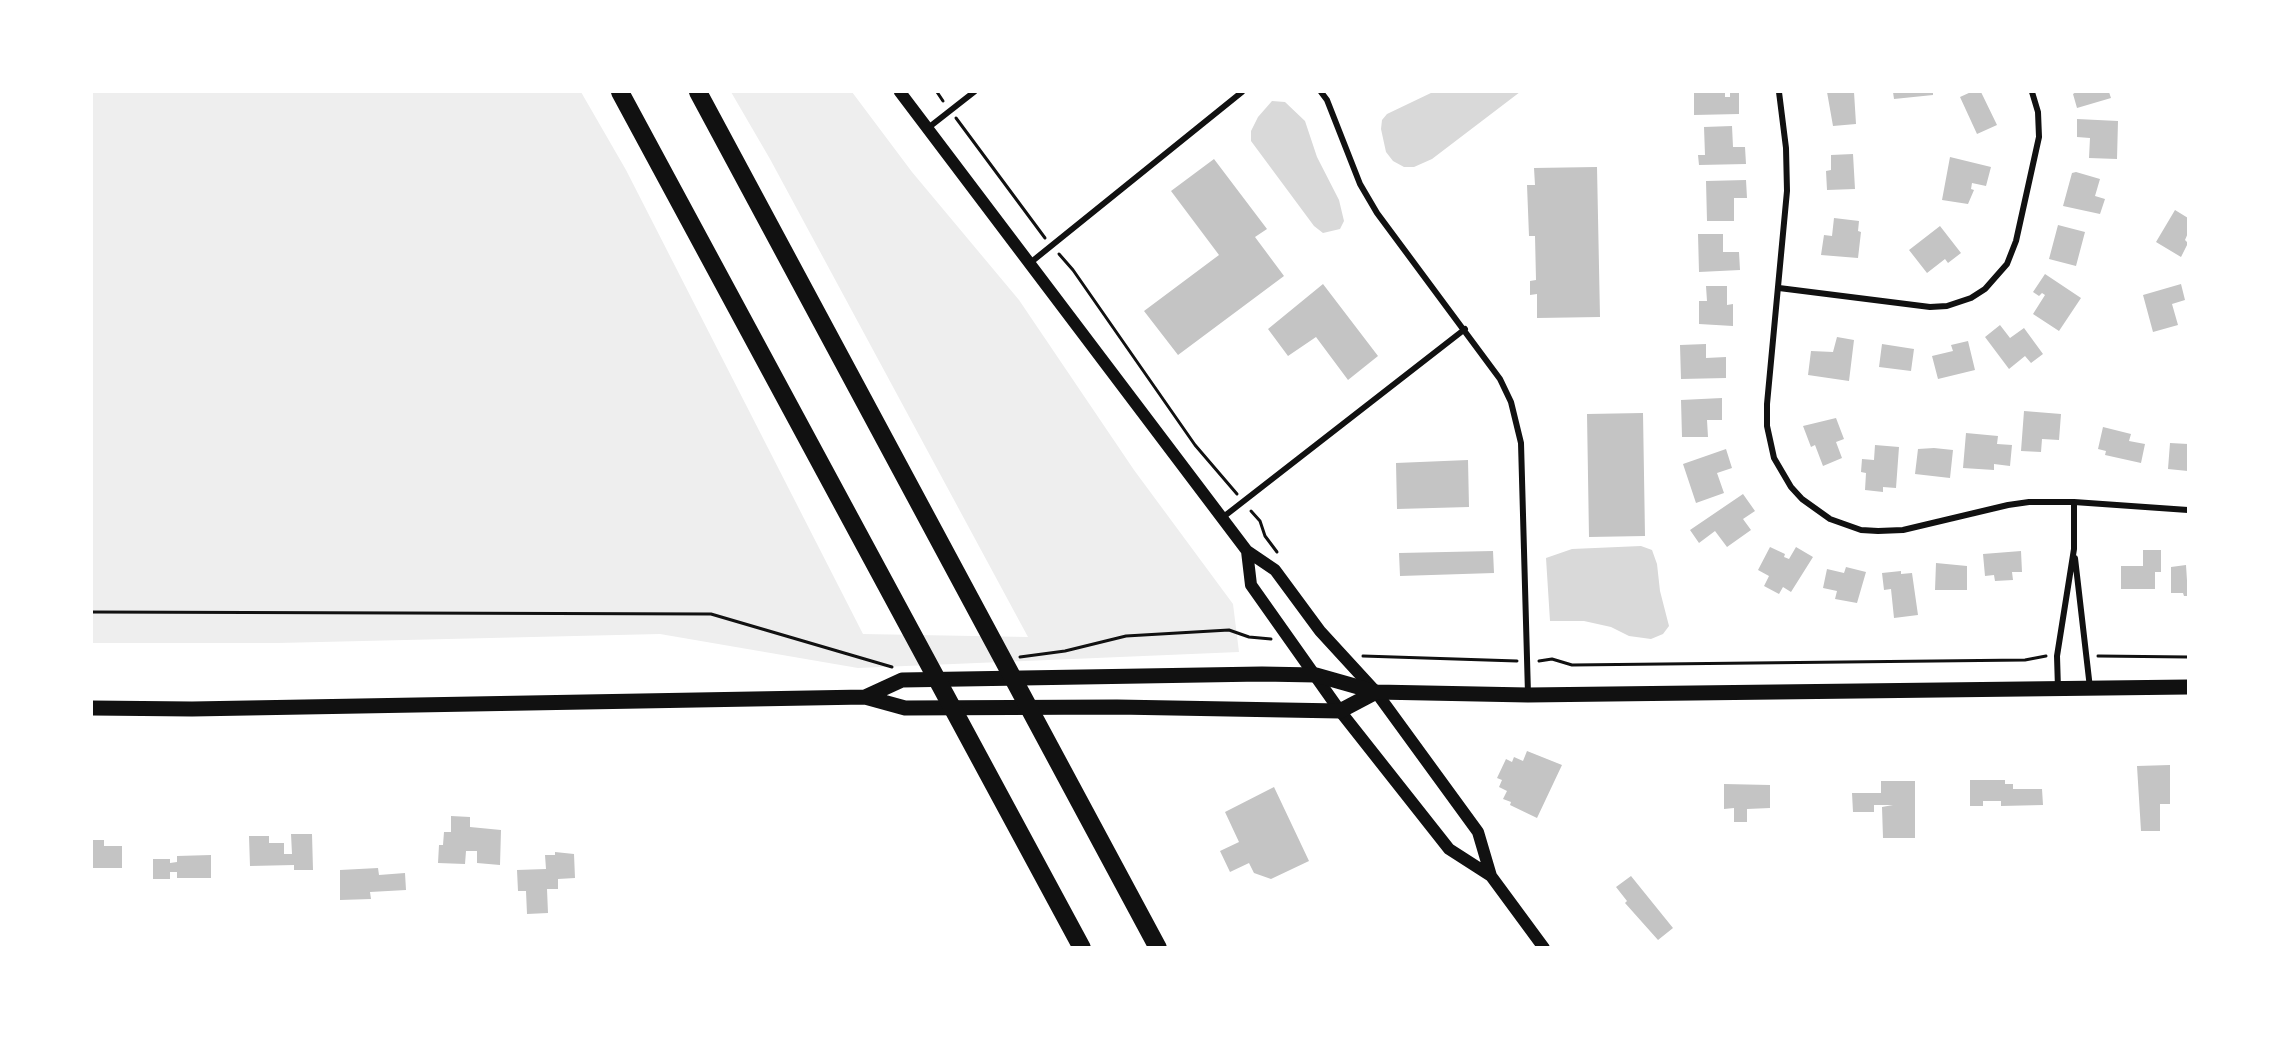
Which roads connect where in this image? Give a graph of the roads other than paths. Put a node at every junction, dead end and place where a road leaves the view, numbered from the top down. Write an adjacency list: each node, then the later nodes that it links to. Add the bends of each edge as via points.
1 (620, 92): 28 (highway)
2 (698, 92): 29 (highway)
3 (900, 92): 9 (main road)
4 (974, 92): 9 (street)
5 (1242, 92): 10 (street)
6 (1321, 92): 12 (street, via 1360,184 1377,213)
7 (1779, 92): 11 (street, via 1787,191)
8 (2032, 92): 11 (street, via 2039,137 2016,241 2007,264 1985,289 1947,306 1930,307)
9 (928, 128): 10 (main road)
10 (1030, 263): 15 (main road)
11 (1779, 288): 13 (street, via 1767,404 1768,434 1791,487 1815,510 1861,530 1894,531 2008,505)
12 (1465, 329): 15 (street); 23 (street, via 1500,380 1520,435)
13 (2074, 502): 14 (street); 16 (street)
14 (2188, 510)
15 (1222, 519): 17 (main road)
16 (2074, 549): 20 (street); 21 (street, via 2057,656)
17 (1247, 551): 18 (main road, via 1251,585); 22 (main road, via 1275,570 1320,631)
18 (1316, 675): 22 (main road); 24 (main road, via 902,680); 26 (main road)
19 (2188, 687): 20 (main road)
20 (2090, 688): 21 (main road)
21 (2058, 689): 23 (main road)
22 (1376, 692): 23 (main road); 26 (main road); 27 (main road, via 1478,832)
23 (1528, 695)
24 (865, 697): 25 (main road); 26 (main road, via 905,708)
25 (92, 708)
26 (1340, 711): 27 (main road, via 1449,849)
27 (1491, 876): 30 (main road)
28 (1082, 948)
29 (1158, 948)
30 (1544, 948)

